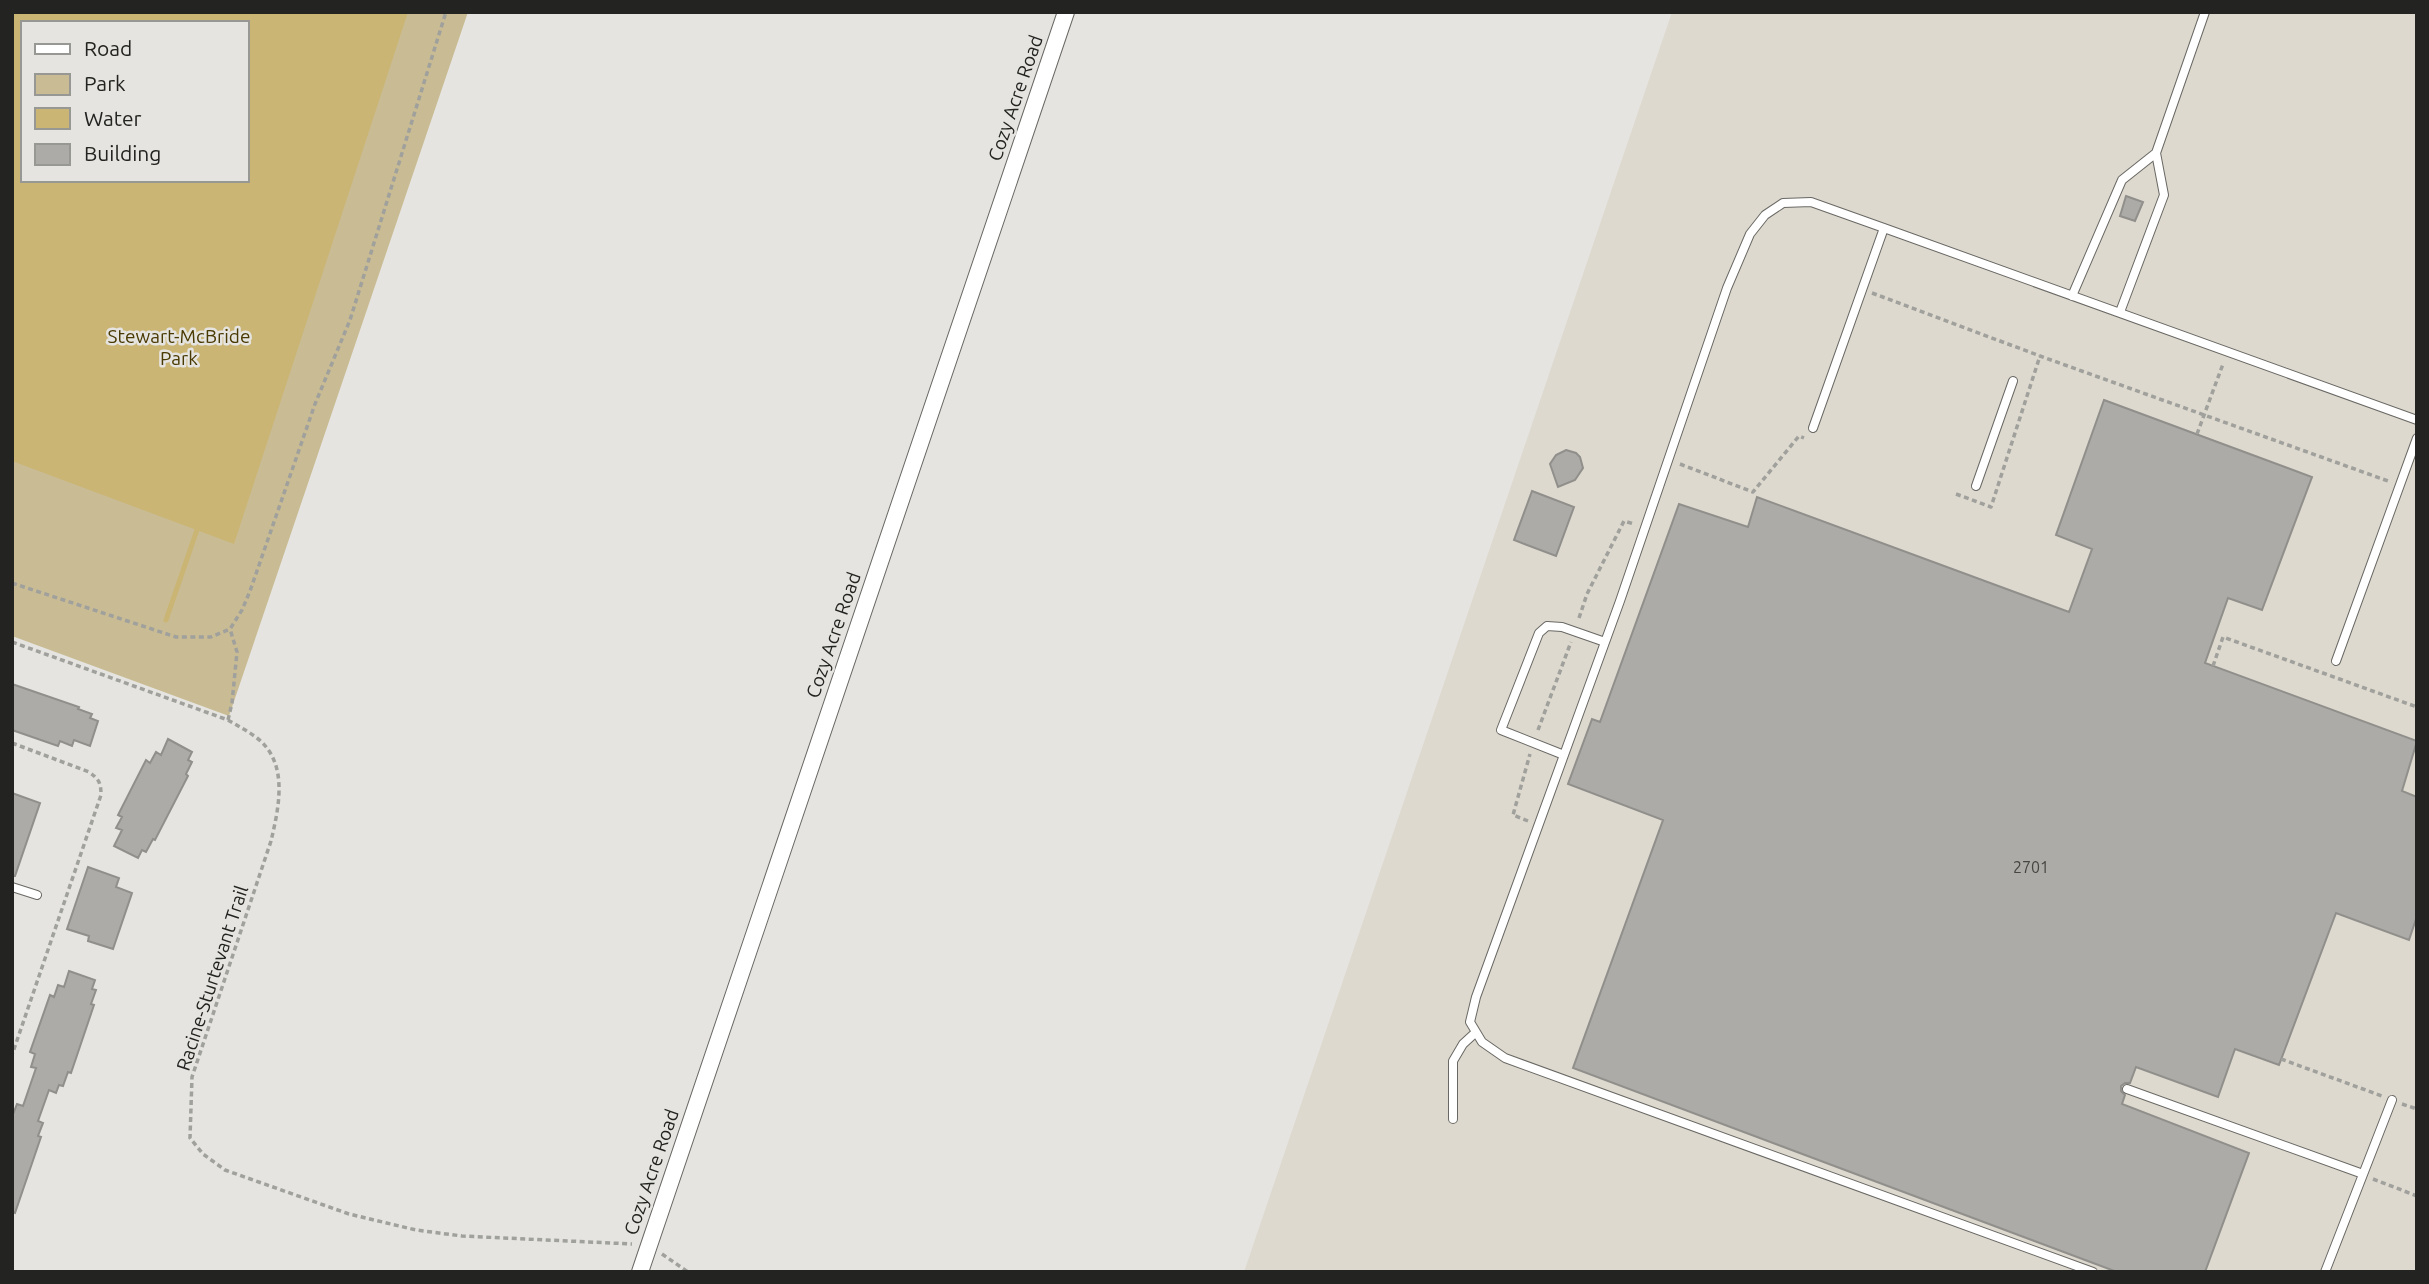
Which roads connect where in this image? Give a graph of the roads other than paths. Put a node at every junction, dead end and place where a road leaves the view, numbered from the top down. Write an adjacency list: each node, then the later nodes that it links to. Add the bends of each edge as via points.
1 (1066, 12): 23 (street, Cozy Acre Road)
2 (2205, 12): 3 (lane)
3 (2155, 153): 5 (lane, via 2122,180); 6 (lane, via 2164,195)
4 (1884, 228): 5 (lane); 9 (lane); 12 (lane, via 1811,202 1783,203 1765,215 1750,234 1727,288)
5 (2072, 296): 6 (lane)
6 (2120, 312): 8 (lane)
7 (2013, 381): 11 (lane)
8 (2417, 420)
9 (1813, 428)
10 (2417, 438): 13 (lane)
11 (1976, 486)
12 (1605, 642): 14 (lane); 14 (lane, via 1547,626 1539,633 1501,730)
13 (2336, 661)
14 (1564, 755): 17 (lane, via 1476,997 1470,1022)
15 (12, 887): 16 (lane)
16 (37, 895)
17 (1475, 1033): 20 (lane, via 1453,1061); 22 (lane, via 1505,1058)
18 (2127, 1090): 21 (lane)
19 (2392, 1100): 21 (lane)
20 (1453, 1119)
21 (2363, 1174): 25 (lane)
22 (2075, 1269): 24 (lane)
23 (640, 1272)
24 (2093, 1272)
25 (2325, 1272)

